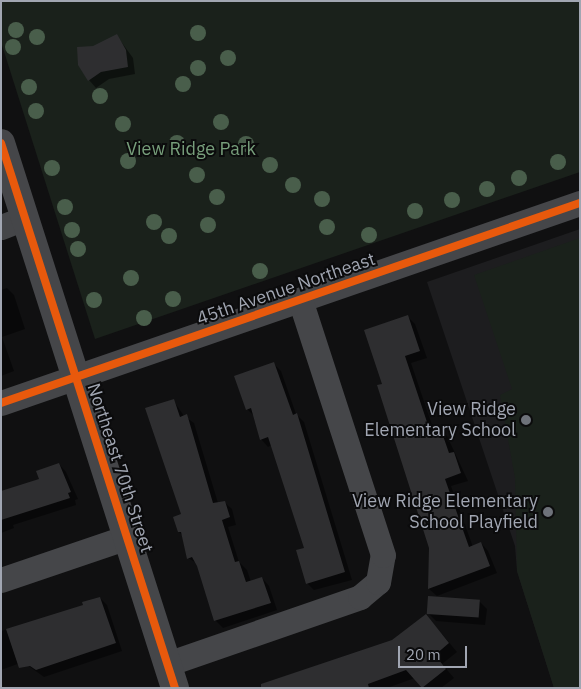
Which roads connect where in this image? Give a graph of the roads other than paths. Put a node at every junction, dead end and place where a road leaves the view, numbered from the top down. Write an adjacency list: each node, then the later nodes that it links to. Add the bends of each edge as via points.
1 (1, 143): 3 (street, Northeast 70th Street)
2 (580, 203): 4 (street, 45th Avenue Northeast)
3 (13, 223): 5 (street, Northeast 70th Street)
4 (300, 300): 5 (street, 45th Avenue Northeast); 9 (street, via 383,555 378,582 360,597)
5 (75, 377): 6 (street, 45th Avenue Northeast); 7 (street, Northeast 70th Street)
6 (1, 403)
7 (127, 537): 8 (street); 9 (street, Northeast 70th Street)
8 (1, 580)
9 (171, 676)

